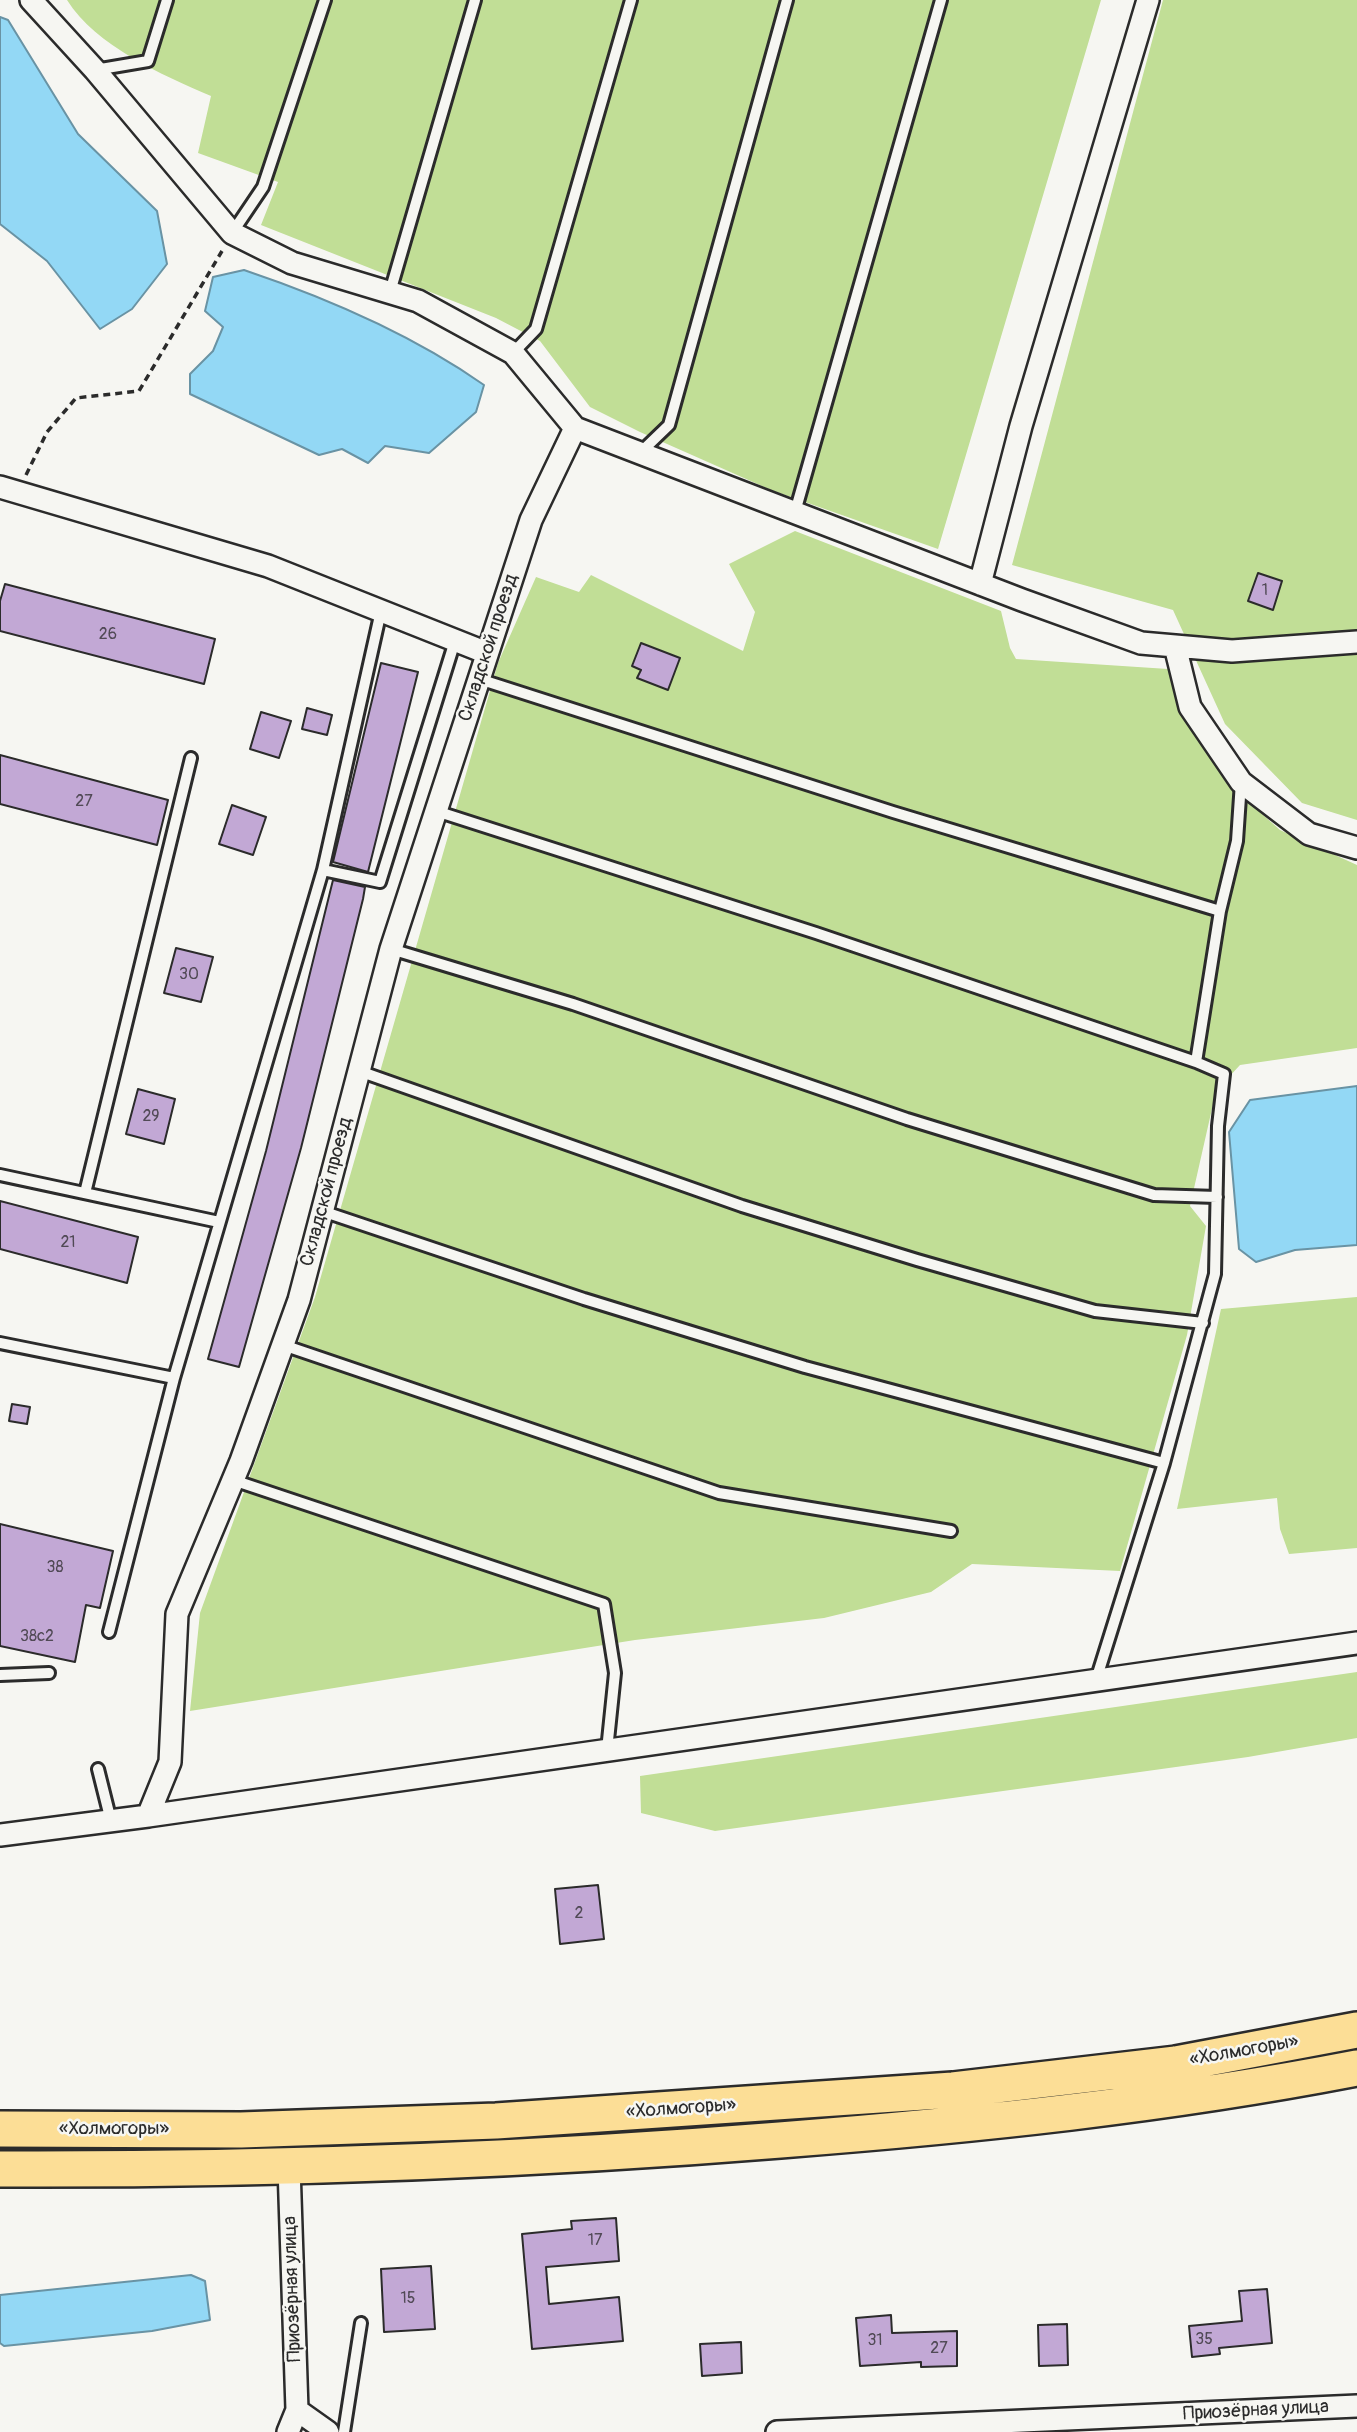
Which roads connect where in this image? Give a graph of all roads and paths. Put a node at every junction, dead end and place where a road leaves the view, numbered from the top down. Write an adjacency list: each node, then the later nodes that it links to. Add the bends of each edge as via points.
1 (31, 0): 9 (street)
2 (167, 0): 9 (lane, via 148,61)
3 (325, 0): 10 (lane, via 263,187)
4 (475, 0): 11 (lane)
5 (631, 0): 12 (lane, via 536,329)
6 (787, 0): 14 (lane, via 669,425)
7 (941, 0): 16 (lane)
8 (1148, 0): 17 (street, via 1021,426)
9 (95, 70): 10 (street)
10 (232, 233): 11 (street, via 292,263); 15 (path, via 139,391 76,398)
11 (390, 292): 12 (street, via 418,301)
12 (513, 353): 13 (street)
13 (575, 428): 14 (street); 22 (street, Складской проезд, via 531,520)
14 (642, 452): 16 (street)
15 (9, 490): 18 (street, via 268,566)
16 (795, 512): 17 (street)
17 (980, 584): 21 (street, via 1141,643)
18 (381, 611): 19 (street); 28 (lane)
19 (455, 641): 22 (street); 28 (lane, via 380,883)
20 (1357, 642): 21 (street, via 1232,651)
21 (1175, 646): 25 (street, via 1191,707)
22 (487, 653): 23 (street, Складской проезд)
23 (479, 679): 26 (street, Складской проезд); 29 (lane)
24 (191, 758): 34 (lane)
25 (1241, 782): 27 (street, via 1309,834); 29 (lane, via 1237,841)
26 (436, 811): 30 (street, Складской проезд); 31 (lane)
27 (1357, 848)
28 (323, 870): 37 (lane)
29 (1220, 911): 31 (lane)
30 (391, 949): 32 (street, Складской проезд); 35 (lane, via 573,1004 907,1119 1154,1195)
31 (1196, 1062): 35 (lane, via 1224,1074)
32 (359, 1071): 36 (street, Складской проезд); 38 (lane, via 742,1206 917,1260 1095,1311)
33 (0, 1175): 34 (lane)
34 (85, 1193): 37 (lane)
35 (1217, 1198): 38 (lane, via 1215,1274)
36 (322, 1211): 40 (street, Складской проезд); 42 (lane, via 805,1367)
37 (219, 1222): 41 (lane)
38 (1203, 1323): 42 (lane)
39 (0, 1343): 41 (lane)
40 (283, 1345): 43 (street, Складской проезд); 44 (lane, via 719,1493)
41 (174, 1378): 45 (lane)
42 (1164, 1463): 49 (lane)
43 (233, 1479): 50 (lane, via 604,1604 615,1673); 52 (street, Складской проезд, via 177,1614 170,1762)
44 (951, 1531)
45 (109, 1632)
46 (1357, 1643): 49 (street)
47 (49, 1673): 48 (lane)
48 (0, 1675)
49 (1096, 1680): 50 (street)
50 (607, 1750): 52 (street)
51 (98, 1769): 53 (lane)
52 (148, 1816): 53 (street)
53 (111, 1821): 54 (street)
54 (0, 1835)
55 (1357, 2030): 57 (highway, «Холмогоры», via 1176,2064 939,2091 496,2121 242,2130)
56 (1357, 2068): 58 (highway, «Холмогоры», via 1110,2109 951,2126 597,2155)
57 (0, 2129)
58 (289, 2167): 59 (highway, «Холмогоры»); 62 (street, Приозёрная улица)
59 (0, 2169)
60 (361, 2323): 65 (lane)
61 (1357, 2406): 66 (street, Приозёрная улица)
62 (297, 2410): 63 (street, Приозёрная улица); 64 (street)
63 (288, 2432)
64 (328, 2432)
65 (344, 2432)
66 (777, 2432)

